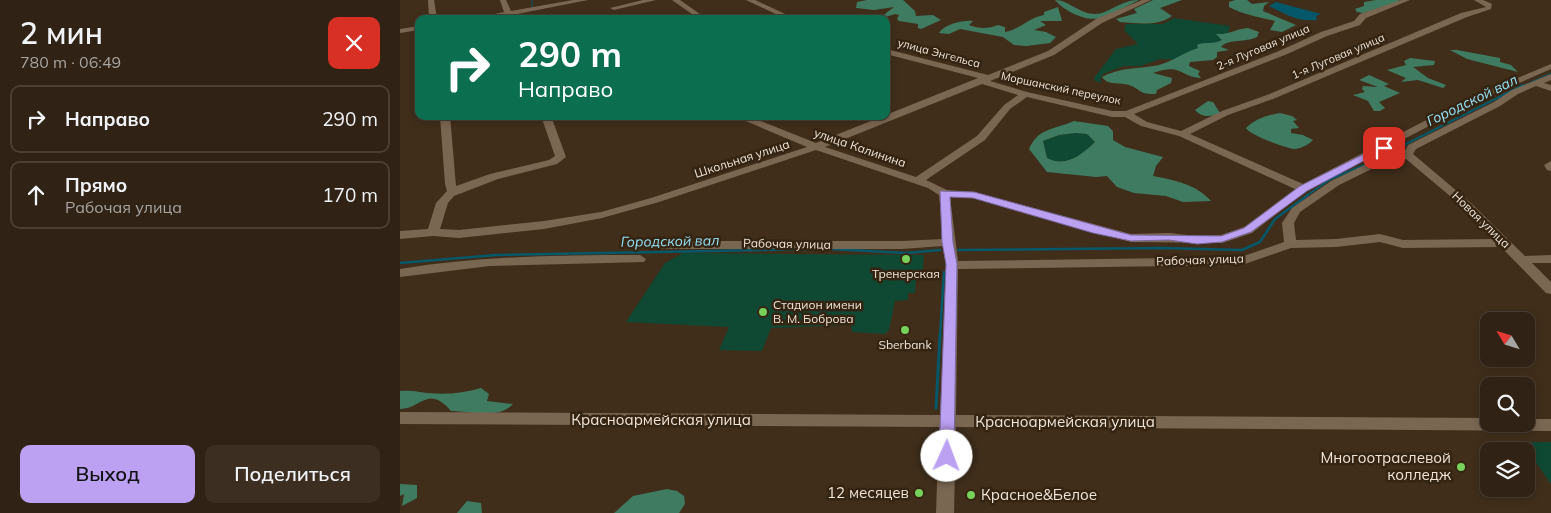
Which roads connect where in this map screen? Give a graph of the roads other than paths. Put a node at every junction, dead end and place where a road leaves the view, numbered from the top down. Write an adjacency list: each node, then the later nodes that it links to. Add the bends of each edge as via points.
1 (431, 0): 11 (street)
2 (503, 0): 12 (street)
3 (585, 0): 13 (street)
4 (653, 0): 10 (street)
5 (675, 0): 14 (street)
6 (748, 0): 15 (street)
7 (1148, 0): 21 (street, Школьная улица, via 1099,22 1051,53)
8 (1407, 0): 25 (street, 2-я Луговая улица)
9 (1477, 0): 31 (street, 1-я Луговая улица, via 1490,5 1489,8 1464,15 1225,113)
10 (616, 4)
11 (433, 15)
12 (509, 15)
13 (514, 15)
14 (698, 15)
15 (784, 15)
16 (415, 29): 17 (street)
17 (400, 31)
18 (890, 52): 21 (street, улица Энгельса)
19 (1551, 66): 37 (street, Рабочая улица, via 1468,102)
20 (1551, 77): 22 (street)
21 (982, 79): 24 (street, Моршанский переулок); 26 (street, Школьная улица)
22 (1534, 84): 23 (street); 33 (street, via 1412,147)
23 (1551, 88)
24 (1024, 94): 25 (street, Моршанский переулок, via 1112,114); 36 (street, via 1007,107 981,138)
25 (1127, 114): 31 (street, Моршанский переулок, via 1144,124)
26 (890, 117)
27 (444, 120): 38 (street)
28 (548, 120): 38 (street, via 561,156 553,162 487,179)
29 (749, 120): 32 (street, улица Калинина)
30 (882, 120): 32 (street, Школьная улица)
31 (1182, 134): 37 (street, Моршанский переулок)
32 (816, 147): 36 (street, улица Калинина); 40 (street, Школьная улица, via 602,215 506,230 459,234)
33 (1408, 155): 43 (street, Новая улица, via 1467,205); 44 (street, via 1381,161 1335,183 1296,210 1288,223)
34 (1551, 164): 35 (street)
35 (1551, 168)
36 (918, 181): 39 (street, улица Калинина)
37 (1303, 188): 39 (street, Рабочая улица, via 1248,230 1222,239 1197,240 1131,238 974,195)
38 (453, 192): 40 (street, via 444,198)
39 (944, 194): 42 (street)
40 (433, 232): 41 (street, Школьная улица)
41 (400, 235)
42 (947, 242): 45 (street, Рабочая улица); 49 (street)
43 (1505, 243): 44 (street, Рабочая улица, via 1403,244 1380,238); 47 (street, Новая улица)
44 (1290, 244): 49 (street, Рабочая улица, via 1242,261)
45 (656, 245)
46 (640, 259): 50 (street, via 487,261)
47 (1523, 260): 48 (street); 51 (street, Новая улица)
48 (1551, 260)
49 (952, 264): 53 (street)
50 (400, 273)
51 (1551, 290)
52 (400, 418): 53 (street, Красноармейская улица)
53 (948, 422): 54 (street, Красноармейская улица); 55 (street)
54 (1551, 425)
55 (945, 513)

